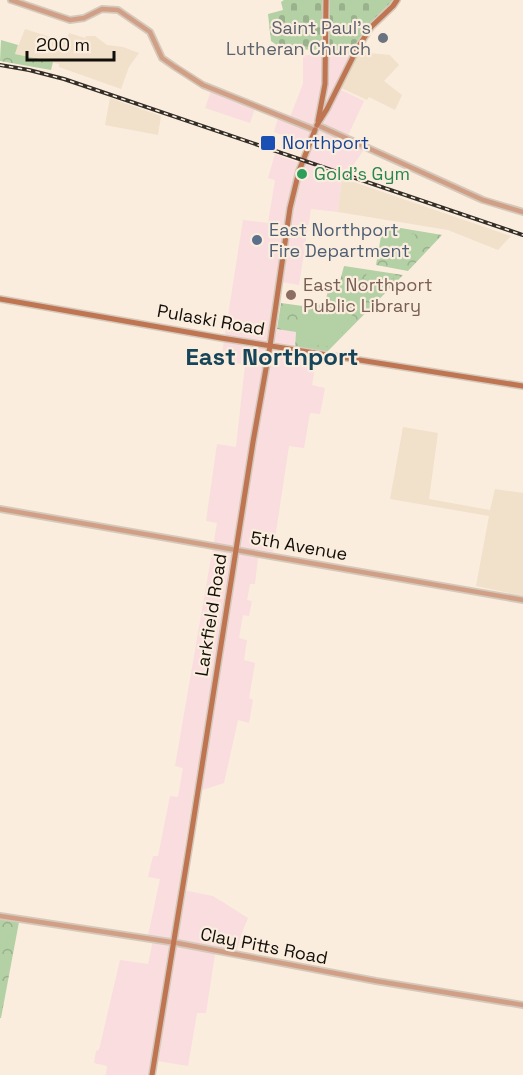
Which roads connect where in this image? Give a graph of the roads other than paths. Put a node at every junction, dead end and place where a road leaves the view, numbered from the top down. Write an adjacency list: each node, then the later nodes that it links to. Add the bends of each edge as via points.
1 (11, 0): 4 (street, via 70,20 102,9 118,10 150,32 162,58 203,85)
2 (326, 0): 4 (main road, via 325,84)
3 (397, 0): 4 (main road, via 371,27 357,49)
4 (316, 128): 5 (street, via 483,200); 7 (main road, Larkfield Road, via 290,208)
5 (523, 212)
6 (0, 299): 7 (main road, Pulaski Road)
7 (270, 345): 8 (main road, Pulaski Road); 10 (main road, Larkfield Road)
8 (523, 386)
9 (0, 509): 10 (street, 5th Avenue)
10 (236, 549): 11 (street, 5th Avenue); 13 (main road, Larkfield Road)
11 (523, 600)
12 (0, 916): 13 (street, Clay Pitts Road)
13 (172, 943): 14 (street, Clay Pitts Road); 15 (main road, Larkfield Road)
14 (523, 1005)
15 (152, 1075)

